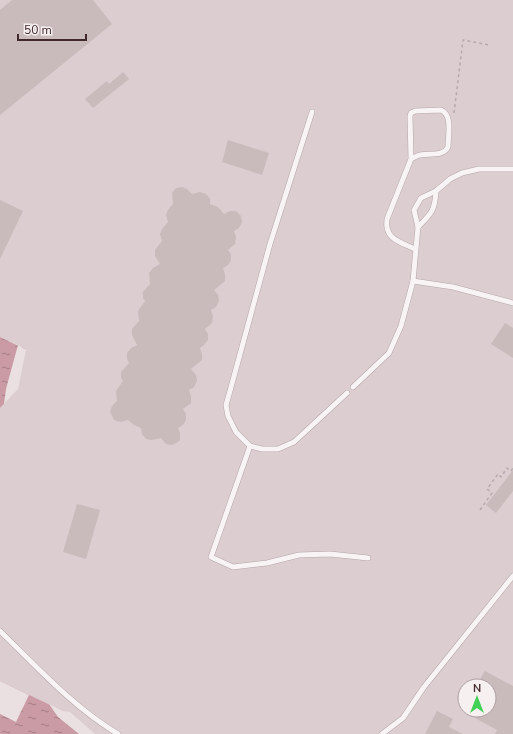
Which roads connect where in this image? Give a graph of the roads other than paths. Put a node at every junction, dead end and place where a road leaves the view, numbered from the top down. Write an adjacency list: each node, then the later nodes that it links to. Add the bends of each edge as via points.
1 (312, 112): 11 (lane, via 270,244 226,405 236,432)
2 (411, 159): 2 (lane, via 418,155 446,151 448,116 445,112 441,110 411,113); 6 (lane, via 386,227 397,241)
3 (513, 169): 4 (lane, via 480,169 462,173)
4 (436, 191): 5 (lane, via 435,206); 5 (lane, via 421,198 414,210)
5 (418, 226): 6 (lane)
6 (415, 249): 7 (lane)
7 (414, 281): 8 (lane, via 452,287); 9 (lane, via 401,326 388,353)
8 (513, 303)
9 (353, 387)
10 (347, 393): 11 (lane, via 294,442 278,449)
11 (250, 446): 12 (lane, via 211,557 233,567 299,555 330,554)
12 (368, 558)
13 (513, 576): 16 (lane, via 424,687 403,718)
14 (0, 630): 15 (lane, via 65,695 98,722)
15 (118, 734)
16 (382, 734)

